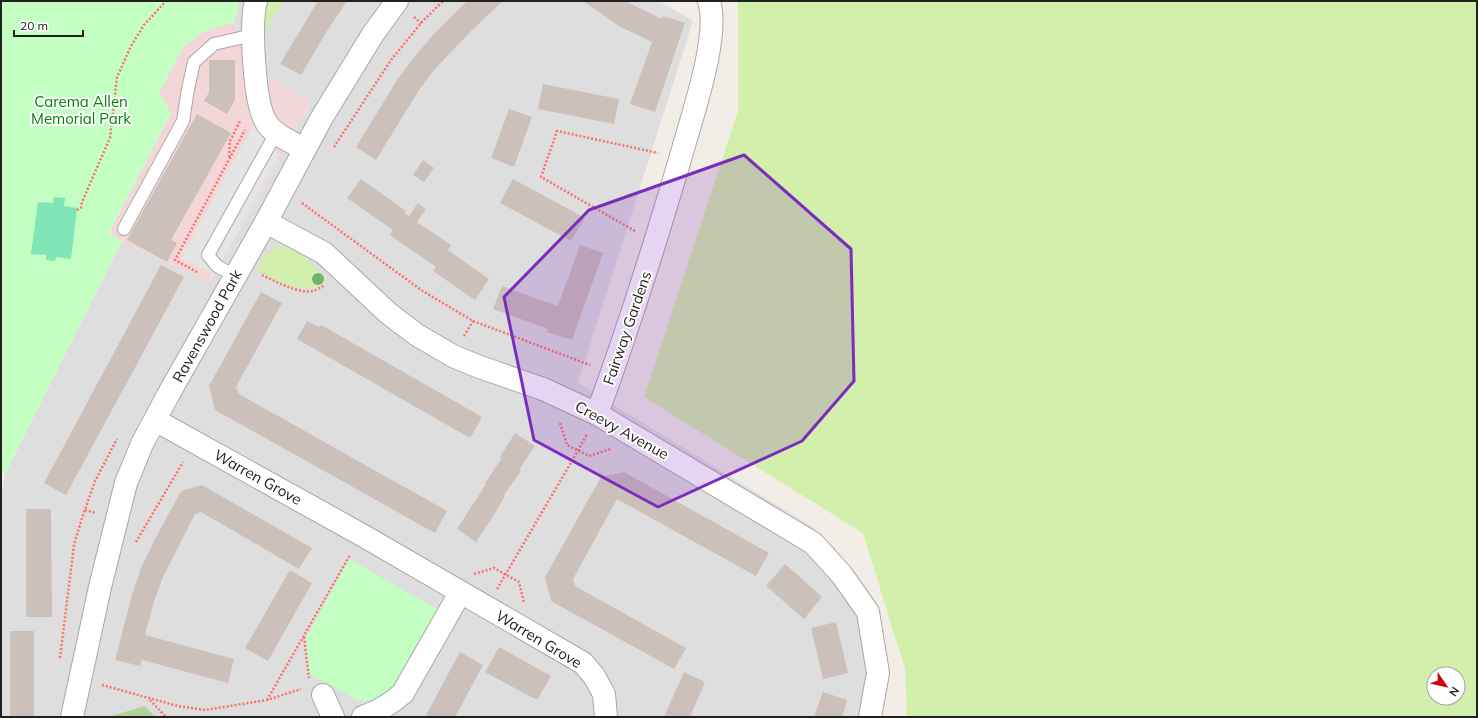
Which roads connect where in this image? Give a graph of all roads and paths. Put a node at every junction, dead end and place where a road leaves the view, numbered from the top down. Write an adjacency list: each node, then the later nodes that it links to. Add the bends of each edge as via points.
1 (166, 1): 14 (path, via 144,25 117,77 110,138 81,208)
2 (256, 1): 6 (street)
3 (397, 1): 9 (street, Ravenswood Park, via 344,79)
4 (443, 1): 10 (path, via 391,60)
5 (709, 1): 11 (street, Fairway Gardens, via 712,26 709,47)
6 (252, 35): 7 (street); 16 (lane, via 214,44 194,62 183,121)
7 (261, 109): 8 (street, via 265,121); 13 (path, via 251,121)
8 (276, 133): 9 (street); 20 (lane, via 208,256 217,266)
9 (304, 149): 15 (street, Ravenswood Park)
10 (330, 154)
11 (680, 158): 17 (street, Fairway Gardens); 17 (path, via 557,131 541,177)
12 (299, 200): 22 (path, via 421,290 473,321)
13 (205, 205)
14 (77, 210)
15 (266, 222): 20 (street, Ravenswood Park); 21 (street, Creevy Avenue, via 324,253)
16 (124, 229)
17 (655, 242): 22 (street, Fairway Gardens)
18 (192, 263): 19 (path)
19 (189, 268)
20 (238, 271): 21 (path, via 301,290 313,291); 25 (street, Ravenswood Park)
21 (346, 273): 23 (street, Creevy Avenue, via 388,313 417,335 477,366)
22 (612, 373): 24 (street, Fairway Gardens)
23 (556, 395): 24 (street, Creevy Avenue); 28 (path, via 558,414 567,445)
24 (597, 414): 26 (street, Creevy Avenue); 28 (path, Warren Grove)
25 (155, 420): 27 (street, Warren Grove); 32 (street, Ravenswood Park, via 126,483)
26 (634, 436): 28 (path, via 615,448 589,456); 45 (street, Creevy Avenue, via 813,543 842,575 868,612 878,673)
27 (195, 442): 31 (street, Warren Grove); 32 (path, via 135,543)
28 (578, 450): 34 (path, Warren Grove)
29 (85, 510): 30 (path)
30 (100, 514)
31 (362, 535): 33 (street, Warren Grove); 35 (path)
32 (109, 552): 36 (street, Ravenswood Park)
33 (460, 593): 34 (street, Warren Grove); 43 (street, via 403,693 391,704)
34 (486, 607): 44 (street, Warren Grove, via 583,663 604,694)
35 (304, 637): 37 (path); 39 (path)
36 (81, 678): 38 (path); 40 (street, Ravenswood Park)
37 (316, 691): 39 (path); 42 (street)
38 (150, 700): 39 (path, via 206,710); 41 (path)
39 (267, 700)
40 (72, 717)
41 (166, 717)
42 (333, 717)
43 (363, 717)
44 (606, 717)
45 (870, 717)

